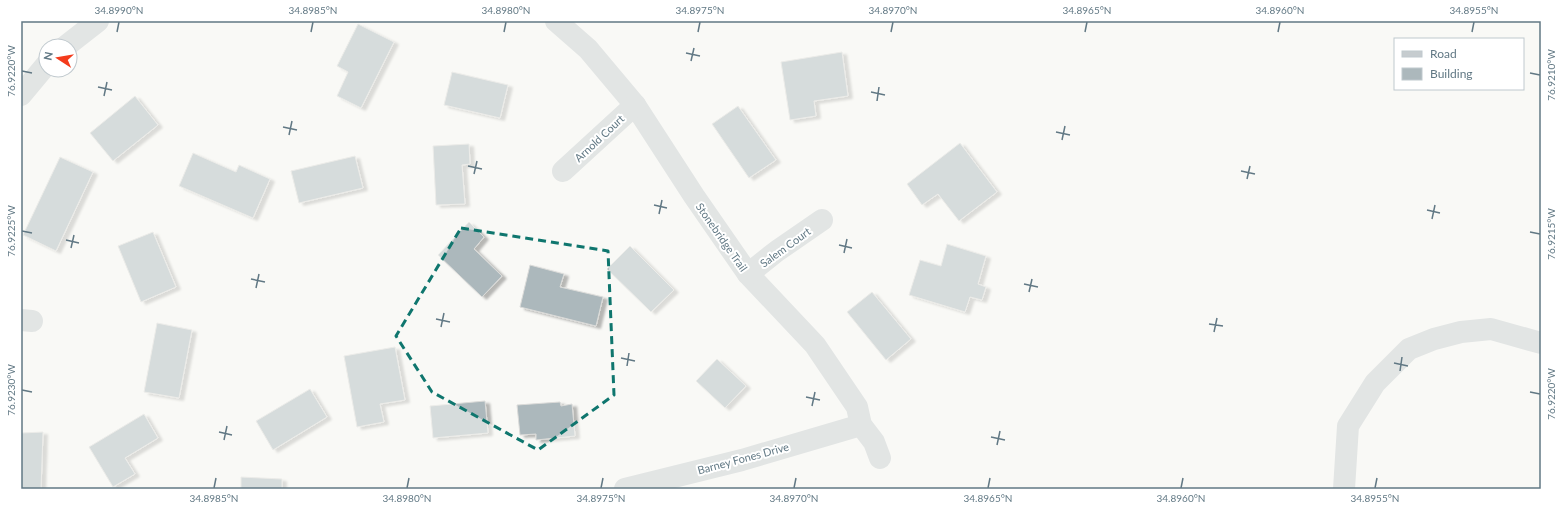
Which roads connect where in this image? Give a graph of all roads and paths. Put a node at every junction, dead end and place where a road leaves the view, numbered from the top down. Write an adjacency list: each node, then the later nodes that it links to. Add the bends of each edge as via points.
1 (98, 21): 3 (street)
2 (556, 21): 6 (street, Stonebridge Trail, via 588,49)
3 (76, 38)
4 (38, 75): 5 (street)
5 (21, 95)
6 (635, 105): 7 (street, Arnold Court); 9 (street, Stonebridge Trail)
7 (563, 171)
8 (822, 220): 9 (street, Salem Court)
9 (748, 274): 11 (street, Stonebridge Trail, via 814,345 857,407)
10 (1541, 343): 14 (street, via 1491,329 1434,339 1409,349 1374,383 1348,426)
11 (861, 425): 12 (street, Stonebridge Trail, via 874,442); 13 (street, Barney Fones Drive, via 742,460)
12 (880, 458)
13 (625, 489)
14 (1344, 489)

